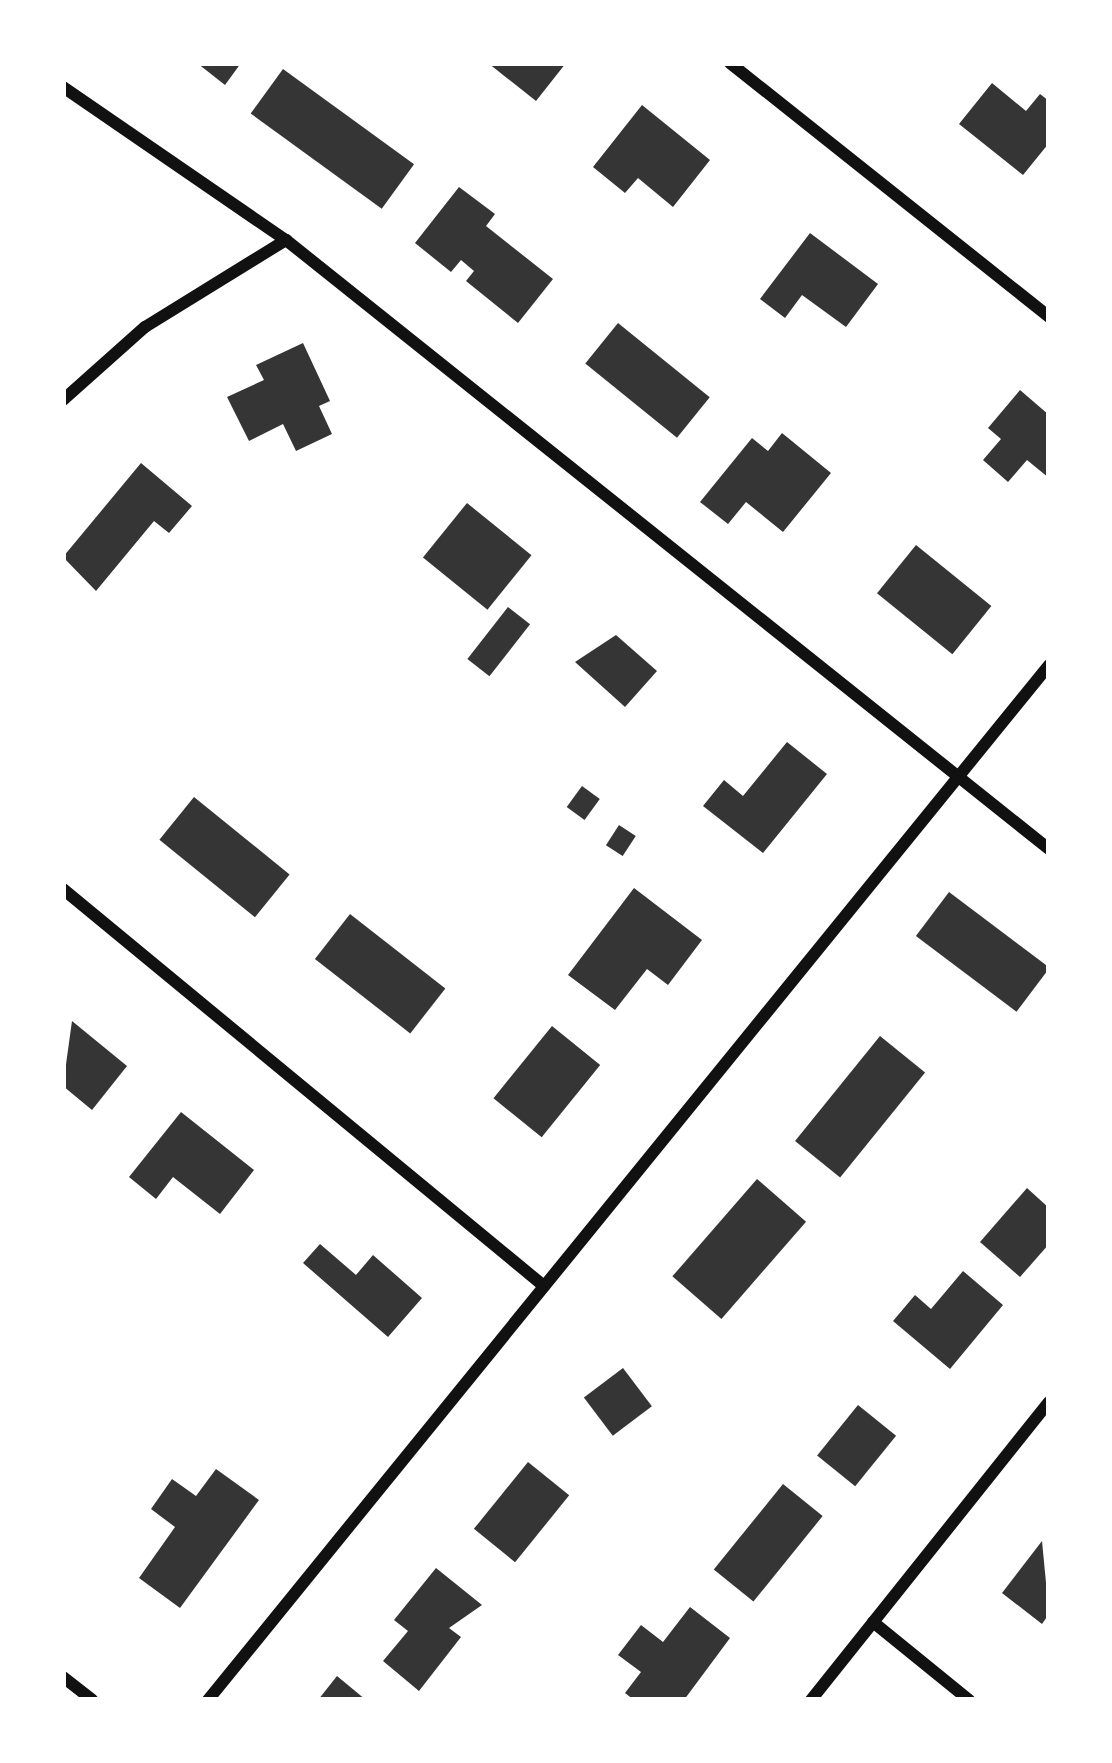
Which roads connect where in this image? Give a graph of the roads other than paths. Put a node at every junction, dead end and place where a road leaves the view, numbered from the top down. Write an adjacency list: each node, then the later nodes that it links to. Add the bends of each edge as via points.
1 (730, 63): 4 (street)
2 (63, 87): 3 (street)
3 (286, 240): 5 (street, via 145,327); 7 (street)
4 (1049, 317)
5 (63, 400)
6 (1049, 665): 7 (street)
7 (960, 778): 8 (street); 10 (street)
8 (1049, 849)
9 (63, 889): 10 (street)
10 (544, 1286): 15 (street)
11 (1049, 1402): 12 (street)
12 (873, 1622): 16 (street); 17 (street)
13 (63, 1677): 14 (street)
14 (92, 1700)
15 (208, 1700)
16 (812, 1700)
17 (969, 1700)

